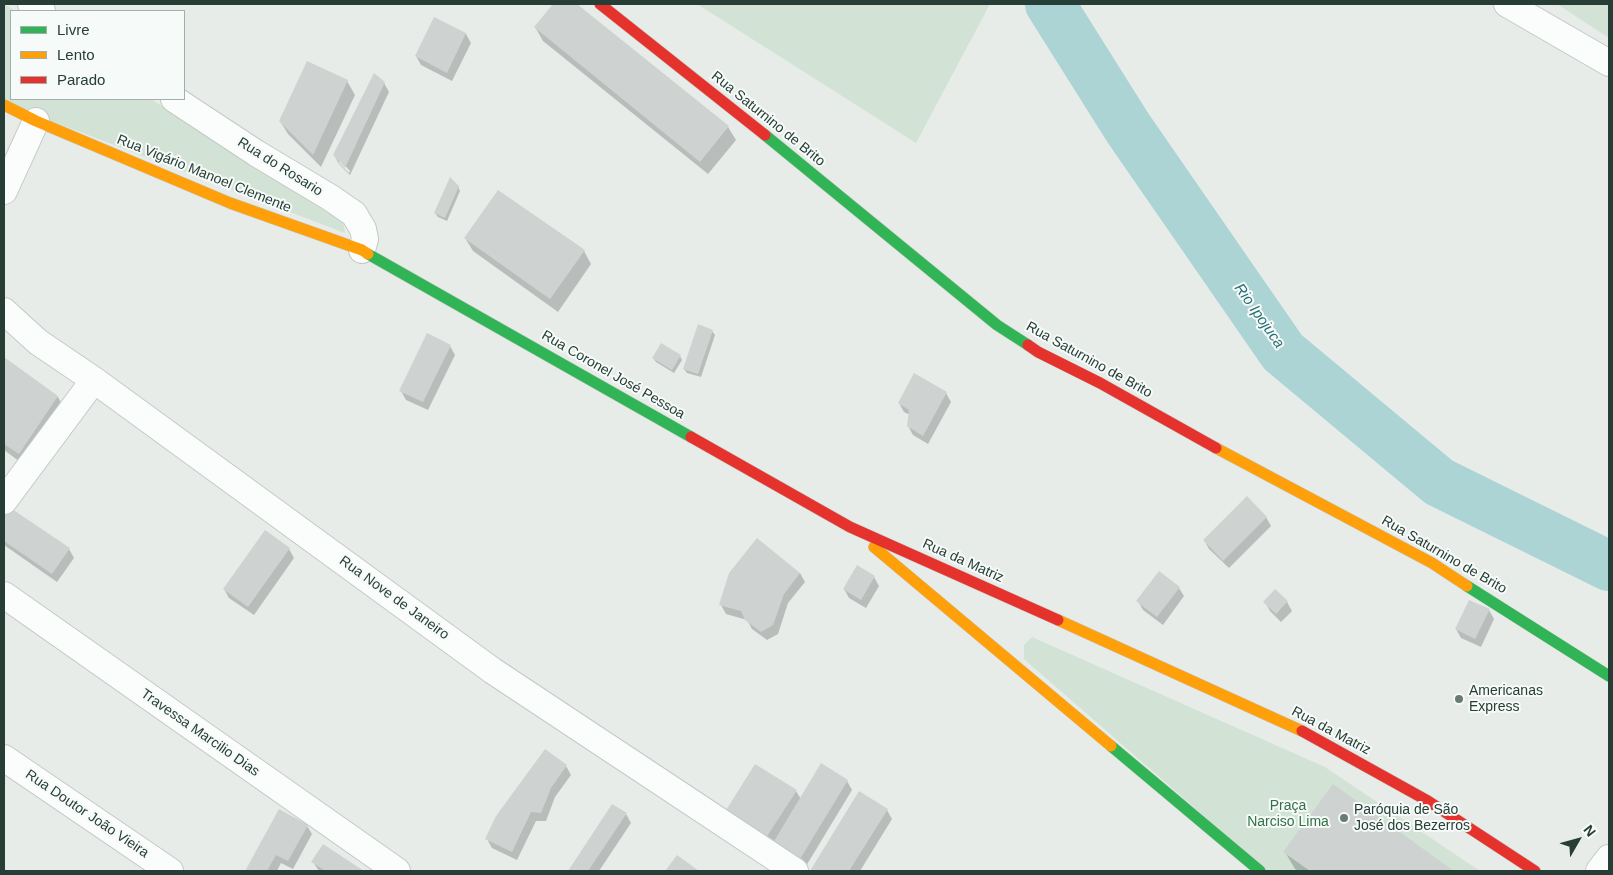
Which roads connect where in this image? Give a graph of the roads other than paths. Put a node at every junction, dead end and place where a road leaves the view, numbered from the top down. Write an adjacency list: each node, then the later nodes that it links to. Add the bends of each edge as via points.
1 (600, 4): 14 (main road, Rua Saturnino de Brito, via 997,325 1038,352 1432,563)
2 (1507, 4): 3 (street)
3 (1609, 63)
4 (176, 100): 8 (street, Rua do Rosario, via 354,214 364,229)
5 (4, 105): 6 (main road, Rua Vigário Manoel Clemente)
6 (36, 121): 7 (street); 8 (main road, Rua Vigário Manoel Clemente, via 230,203)
7 (4, 191)
8 (362, 250): 12 (main road, Rua Coronel José Pessoa)
9 (4, 311): 10 (street, Rua Nove de Janeiro, via 38,342)
10 (94, 380): 11 (street); 19 (street, Rua Nove de Janeiro, via 493,671)
11 (4, 502)
12 (850, 527): 20 (main road); 21 (main road, Rua da Matriz, via 1293,726 1428,801)
13 (4, 595): 18 (street, Travessa Marcilio Dias)
14 (1609, 676)
15 (4, 758): 17 (street, Rua Doutor João Vieira)
16 (1609, 858): 22 (street)
17 (170, 871)
18 (396, 871)
19 (795, 871)
20 (1260, 871)
21 (1536, 871)
22 (1600, 871)

